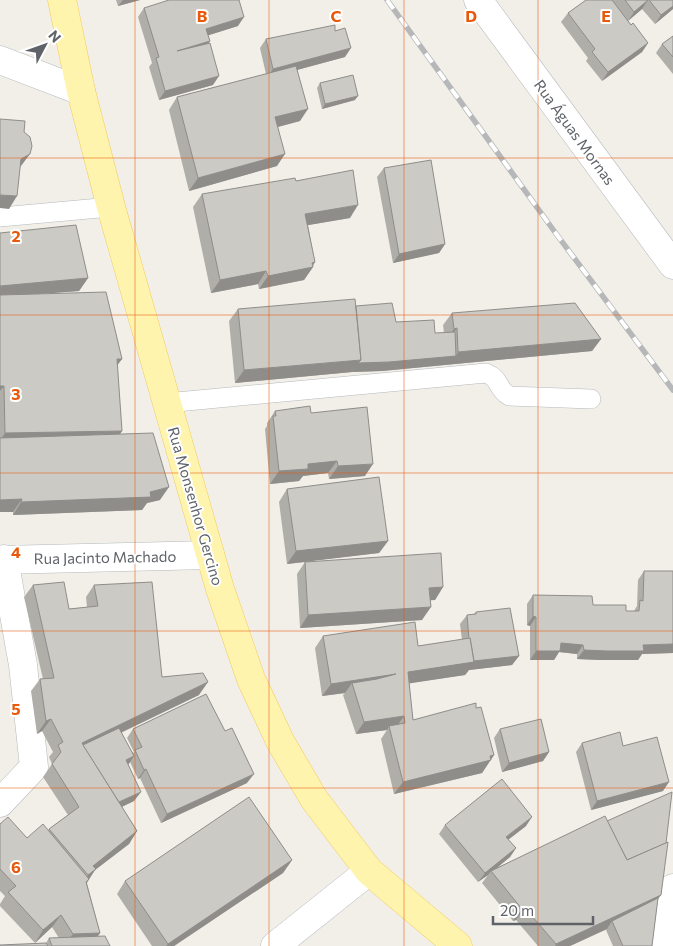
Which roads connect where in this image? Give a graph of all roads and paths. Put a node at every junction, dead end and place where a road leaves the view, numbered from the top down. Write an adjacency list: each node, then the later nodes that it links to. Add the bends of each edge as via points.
1 (62, 0): 4 (main road, Rua Monsenhor Gercino)
2 (478, 0): 7 (street, Rua Águas Mornas)
3 (0, 60): 4 (street)
4 (81, 91): 5 (main road, Rua Monsenhor Gercino)
5 (111, 207): 6 (lane); 9 (main road, Rua Monsenhor Gercino)
6 (0, 217)
7 (673, 265)
8 (590, 399): 9 (lane, via 509,396 500,389 494,376 486,373)
9 (166, 403): 10 (main road, Rua Monsenhor Gercino)
10 (210, 554): 11 (street, Rua Jacinto Machado); 13 (main road, Rua Monsenhor Gercino, via 251,679 280,741 314,799)
11 (2, 560): 12 (street, via 23,665 34,767)
12 (0, 803)
13 (368, 871): 15 (street); 16 (main road, Rua Monsenhor Gercino)
14 (673, 888): 17 (street)
15 (274, 946)
16 (458, 946)
17 (663, 946)

